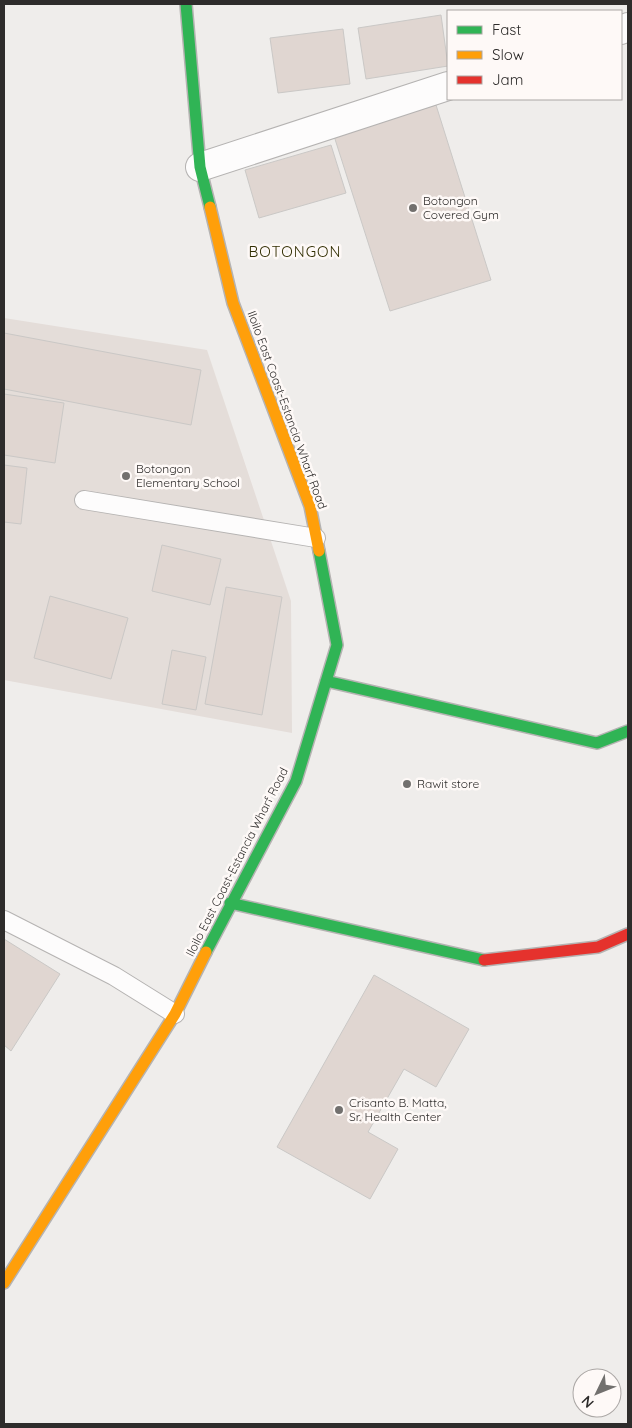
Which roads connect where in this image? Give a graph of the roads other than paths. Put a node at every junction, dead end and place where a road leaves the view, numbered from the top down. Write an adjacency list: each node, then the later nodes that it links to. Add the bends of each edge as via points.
1 (186, 4): 3 (main road, Iloilo East Coast-Estancia Wharf Road)
2 (447, 86): 3 (street)
3 (200, 167): 5 (main road, Iloilo East Coast-Estancia Wharf Road, via 233,303 310,506)
4 (84, 500): 5 (lane)
5 (316, 538): 6 (main road, Iloilo East Coast-Estancia Wharf Road, via 337,645)
6 (326, 681): 7 (main road, via 597,743); 8 (main road, Iloilo East Coast-Estancia Wharf Road, via 296,781)
7 (628, 731)
8 (230, 903): 10 (main road, via 486,961 598,948); 11 (main road, Iloilo East Coast-Estancia Wharf Road)
9 (4, 920): 11 (lane, via 114,976)
10 (628, 934)
11 (175, 1014): 12 (main road, Iloilo East Coast-Estancia Wharf Road)
12 (4, 1283)

